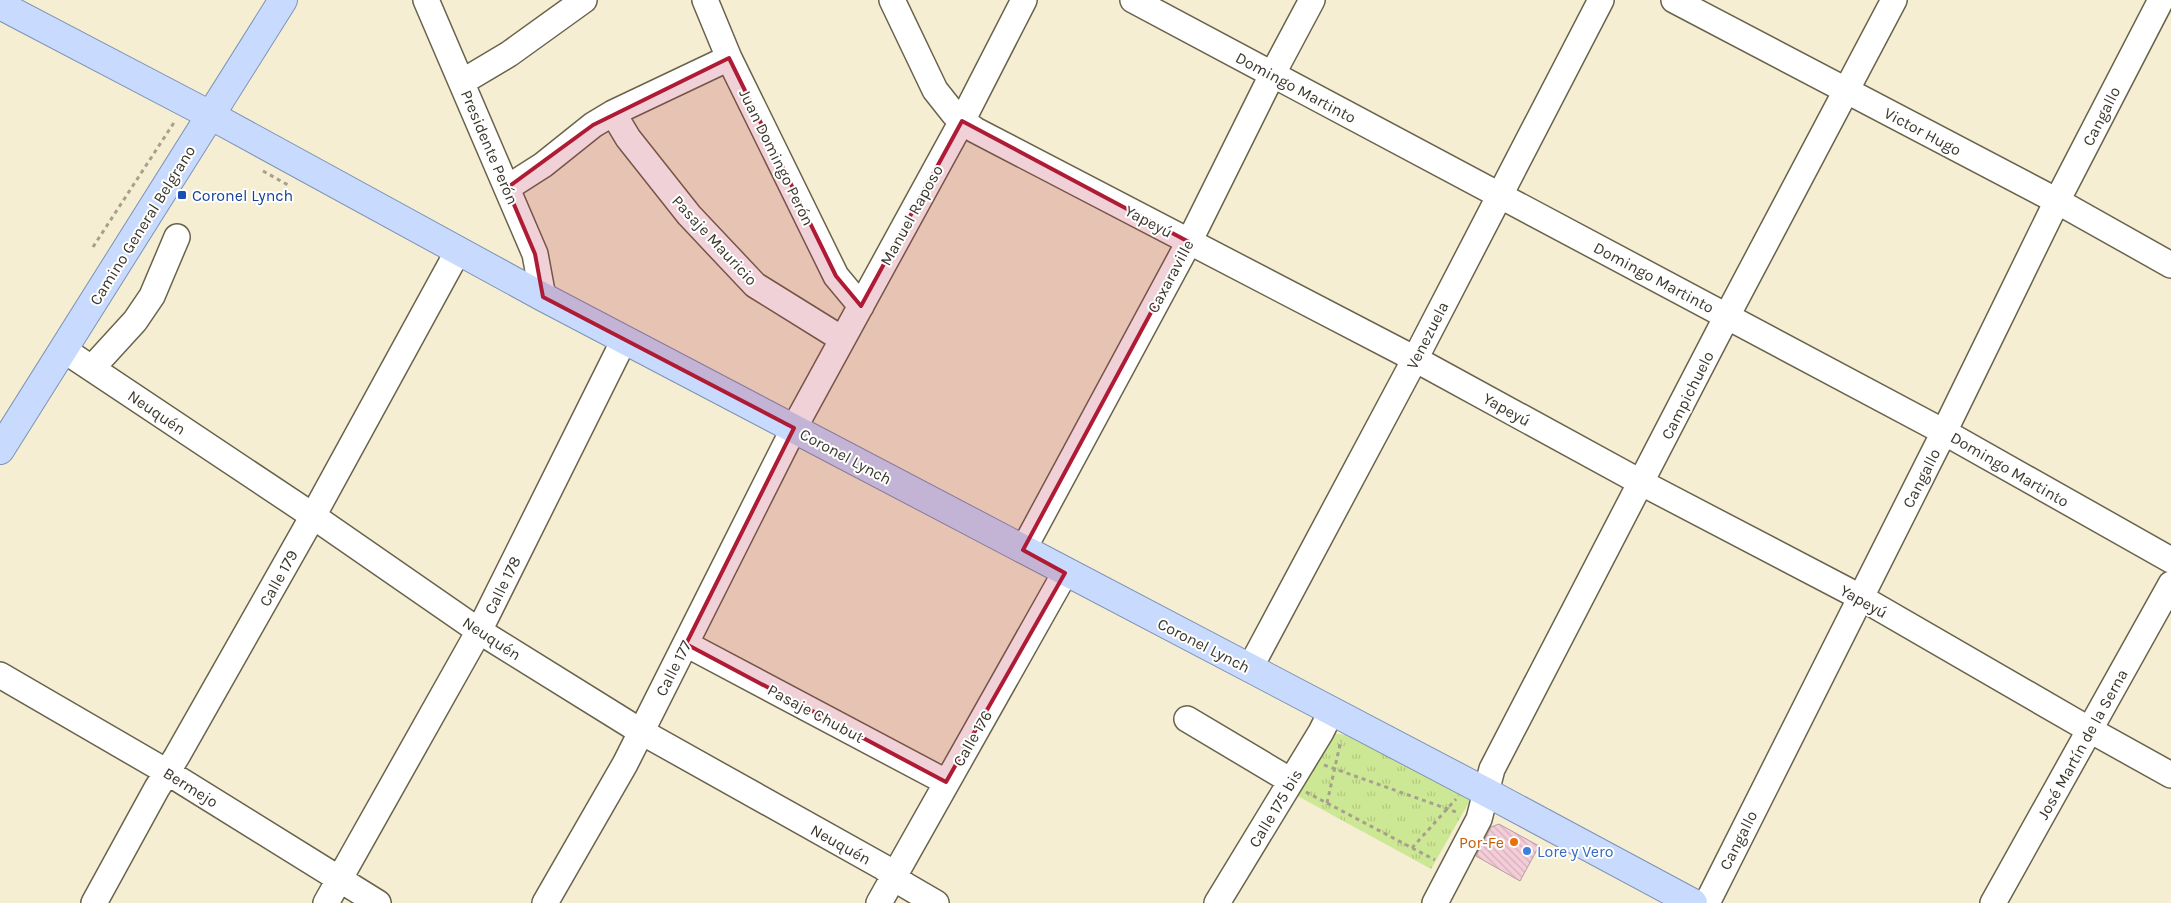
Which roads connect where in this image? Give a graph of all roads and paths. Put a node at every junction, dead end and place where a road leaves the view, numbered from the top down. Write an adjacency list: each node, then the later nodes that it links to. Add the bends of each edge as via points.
1 (283, 0): 19 (main road, Camino General Belgrano)
2 (426, 0): 16 (street, Presidente Perón)
3 (705, 0): 14 (street, Juan Domingo Perón)
4 (892, 0): 20 (street, Yapeyú, via 935,90 944,104)
5 (1024, 0): 20 (street, Manuel Raposo)
6 (1133, 0): 15 (street, Domingo Martinto)
7 (1312, 0): 15 (street, Caxaraville)
8 (1601, 0): 23 (street, Venezuela)
9 (1674, 0): 17 (street, Victor Hugo)
10 (1894, 0): 17 (street, Campichuelo)
11 (2161, 0): 24 (street, Cangallo)
12 (0, 4): 19 (main road, Coronel Lynch)
13 (569, 4): 16 (street, via 509,54)
14 (729, 58): 18 (street); 31 (street, Juan Domingo Perón, via 836,276)
15 (1272, 75): 23 (street, Domingo Martinto); 26 (street, Caxaraville)
16 (462, 82): 22 (street, Presidente Perón)
17 (1846, 90): 24 (street, Victor Hugo); 32 (street, Campichuelo)
18 (613, 113): 22 (street); 33 (street, Pasaje Mauricio, via 628,138 689,214 755,285)
19 (210, 116): 28 (main road, Coronel Lynch); 35 (main road, Camino General Belgrano)
20 (962, 120): 26 (street, Yapeyú, via 974,130); 31 (street, Manuel Raposo)
21 (175, 121): 27 (path)
22 (507, 188): 30 (street, Presidente Perón, via 535,254)
23 (1500, 194): 32 (street, Domingo Martinto); 36 (street, Venezuela)
24 (2057, 201): 29 (street, Victor Hugo); 39 (street, Cangallo)
25 (178, 238): 37 (street, via 152,296 135,321)
26 (1189, 242): 36 (street, Yapeyú); 43 (street, Caxaraville)
27 (93, 247)
28 (458, 251): 30 (main road, Coronel Lynch); 42 (street, Calle 179)
29 (2171, 265)
30 (542, 298): 34 (main road, Coronel Lynch)
31 (861, 306): 33 (street, Manuel Raposo)
32 (1727, 316): 39 (street, Domingo Martinto); 41 (street, Campichuelo)
33 (842, 339): 38 (street, Manuel Raposo)
34 (624, 340): 38 (main road, Coronel Lynch); 48 (street, Calle 178)
35 (64, 350): 37 (street, Neuquén); 40 (main road, Camino General Belgrano)
36 (1415, 359): 41 (street, Yapeyú); 50 (street, Venezuela)
37 (92, 368): 42 (street, Neuquén)
38 (794, 428): 43 (main road, Coronel Lynch); 49 (street, Calle 177)
39 (1944, 432): 44 (street, Domingo Martinto); 47 (street, Cangallo)
40 (0, 450)
41 (1642, 484): 47 (street, Yapeyú); 64 (street, Campichuelo, via 1492,769)
42 (313, 516): 48 (street, Neuquén); 60 (street, Calle 179)
43 (1023, 550): 45 (main road, Coronel Lynch)
44 (2171, 560)
45 (1065, 573): 50 (main road, Coronel Lynch); 62 (street, Calle 176)
46 (2171, 584): 54 (street, José Martín de la Serna)
47 (1860, 597): 54 (street, Yapeyú); 80 (street, Cangallo)
48 (479, 631): 55 (street, Neuquén); 70 (street, Calle 178)
49 (686, 644): 55 (street, Calle 177); 62 (street, Pasaje Chubut)
50 (1250, 668): 53 (main road, Coronel Lynch)
51 (0, 675): 60 (street, Bermejo)
52 (1187, 719): 63 (street)
53 (1333, 724): 56 (path); 63 (street, Calle 175 bis, via 1321,732); 64 (main road, Coronel Lynch)
54 (2090, 730): 61 (street, Yapeyú); 81 (street, José Martín de la Serna)
55 (640, 731): 69 (street, Neuquén); 74 (street, Calle 177, via 625,764)
56 (1342, 737): 57 (path); 59 (path)
57 (1350, 742)
58 (1321, 764): 59 (path)
59 (1334, 768): 65 (path); 66 (path)
60 (167, 772): 70 (street, Bermejo); 71 (street, Calle 179)
61 (2171, 775)
62 (946, 782): 69 (street, Calle 176)
63 (1294, 784): 65 (path); 77 (street, Calle 175 bis)
64 (1469, 799): 66 (path); 66 (path); 68 (street, Campichuelo); 79 (main road, Coronel Lynch)
65 (1327, 803): 67 (path)
66 (1446, 810): 67 (path)
67 (1412, 848): 68 (path)
68 (1453, 870): 78 (street, Campichuelo)
69 (895, 876): 75 (street, Calle 176); 76 (street, Neuquén)
70 (339, 878): 72 (street, Calle 178); 73 (street, Bermejo)
71 (94, 903)
72 (326, 903)
73 (378, 903)
74 (545, 903)
75 (879, 903)
76 (936, 903)
77 (1217, 903)
78 (1435, 903)
79 (1693, 903)
80 (1707, 903)
81 (1993, 903)

